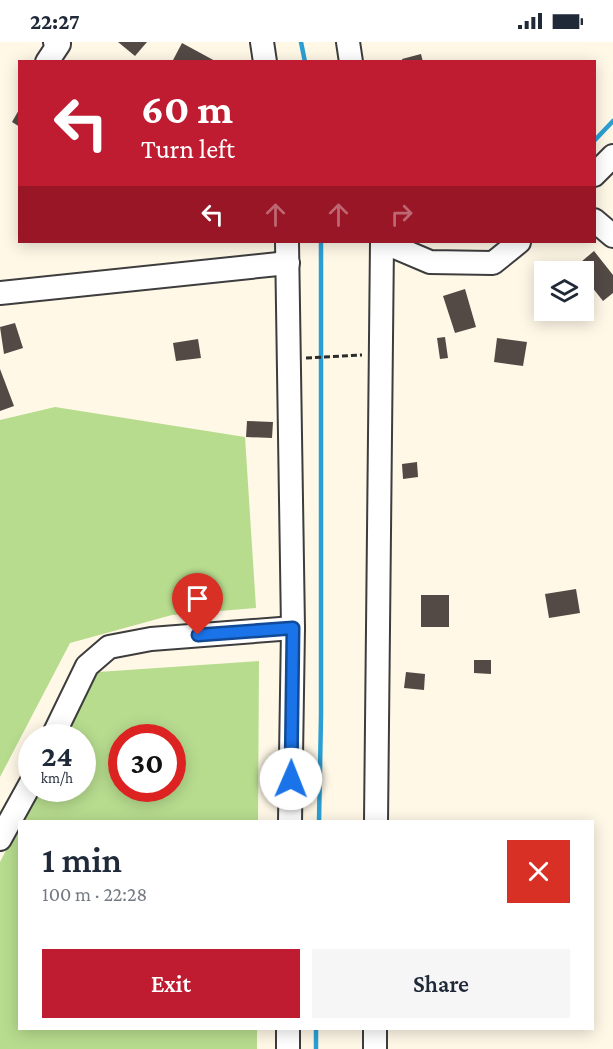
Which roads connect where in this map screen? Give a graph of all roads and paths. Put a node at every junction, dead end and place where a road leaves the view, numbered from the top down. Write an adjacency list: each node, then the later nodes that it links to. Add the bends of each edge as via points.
1 (262, 42): 3 (street)
2 (348, 42): 4 (street)
3 (265, 60)
4 (351, 60)
5 (613, 156): 6 (street)
6 (596, 173)
7 (596, 222): 8 (street)
8 (613, 236)
9 (382, 243): 14 (street)
10 (384, 243): 11 (street, via 430,262 493,263)
11 (518, 243)
12 (287, 252): 13 (street); 15 (street)
13 (0, 294)
14 (380, 354): 15 (path); 20 (street)
15 (289, 359): 16 (street)
16 (293, 628): 17 (street, via 151,639 109,647 87,666); 19 (street)
17 (59, 724)
18 (20, 802): 21 (street)
19 (290, 820)
20 (376, 820)
21 (0, 839)
22 (288, 1030): 24 (street)
23 (375, 1030): 25 (street)
24 (288, 1049)
25 (375, 1049)

